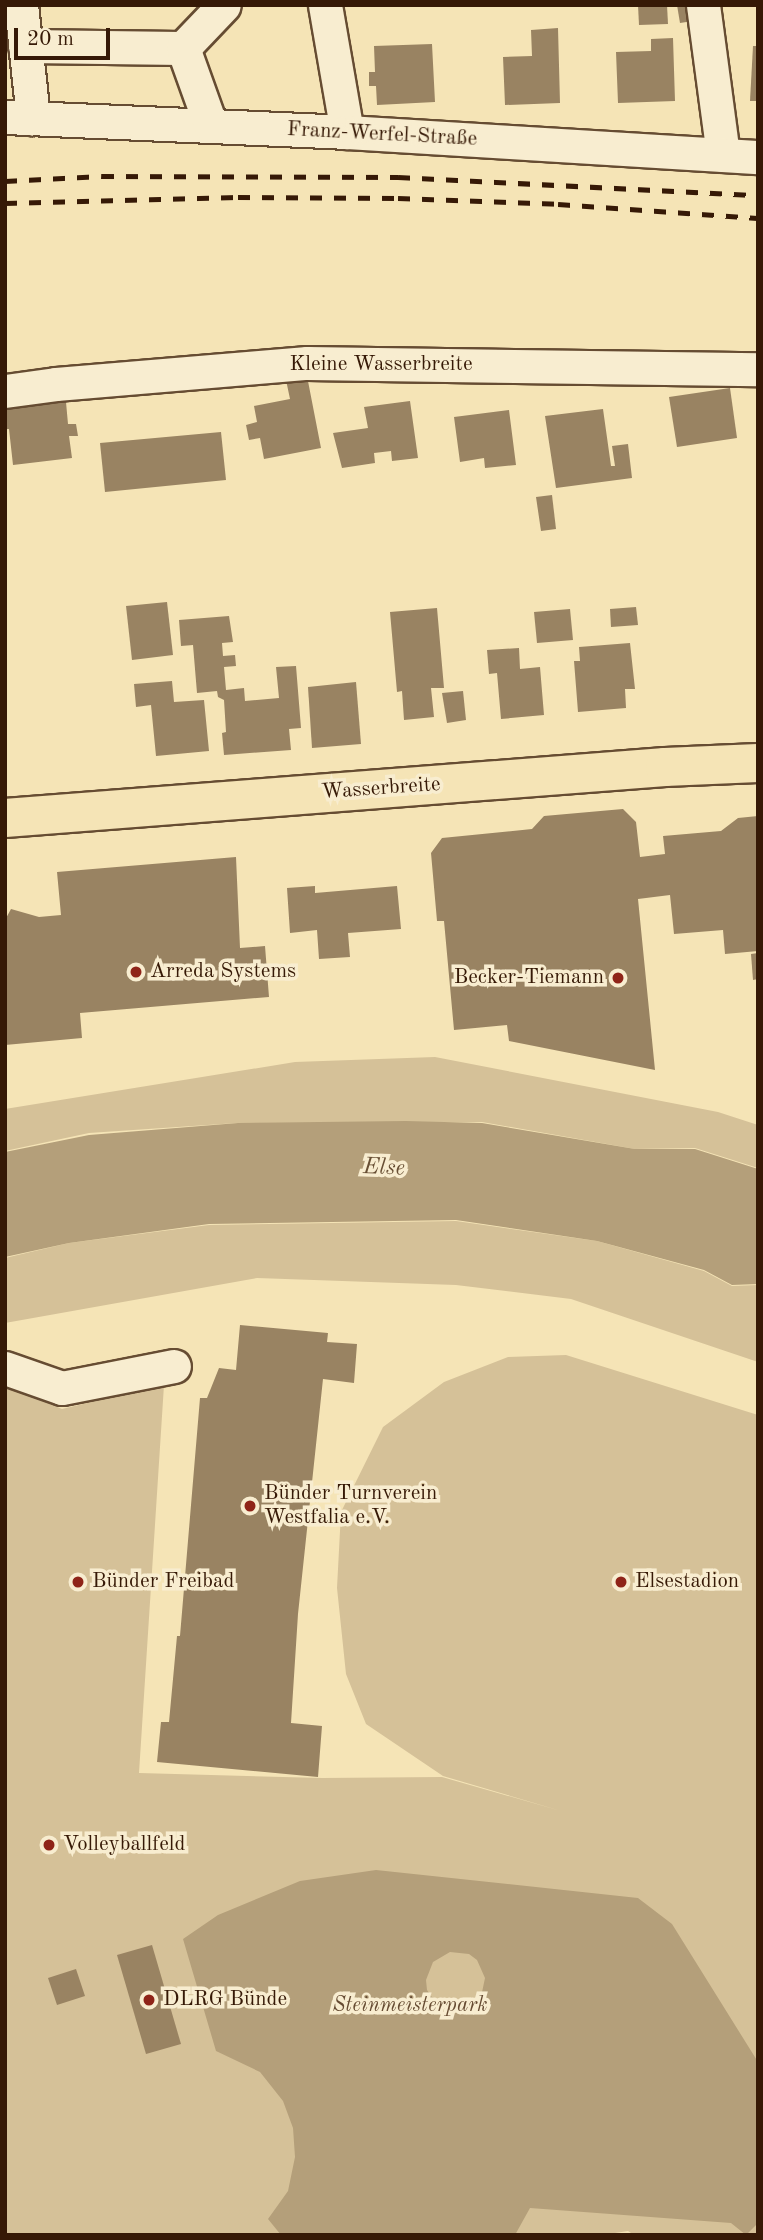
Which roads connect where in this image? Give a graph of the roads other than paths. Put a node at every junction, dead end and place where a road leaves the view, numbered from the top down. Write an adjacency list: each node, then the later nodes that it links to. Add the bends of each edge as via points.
1 (21, 5): 5 (street)
2 (224, 5): 6 (street)
3 (325, 5): 9 (street)
4 (703, 5): 10 (street)
5 (25, 46): 6 (street); 7 (street)
6 (183, 48): 8 (street)
7 (19, 118): 8 (street, Franz-Werfel-Straße)
8 (211, 126): 9 (street, Franz-Werfel-Straße)
9 (346, 132): 10 (street, Franz-Werfel-Straße)
10 (723, 155): 11 (street, Franz-Werfel-Straße)
11 (758, 157)
12 (758, 369): 13 (street, Kleine Wasserbreite, via 307,363)
13 (5, 391)
14 (758, 763): 15 (main road, Wasserbreite)
15 (5, 818)
16 (174, 1366): 17 (street, via 62,1388)
17 (5, 1368)

